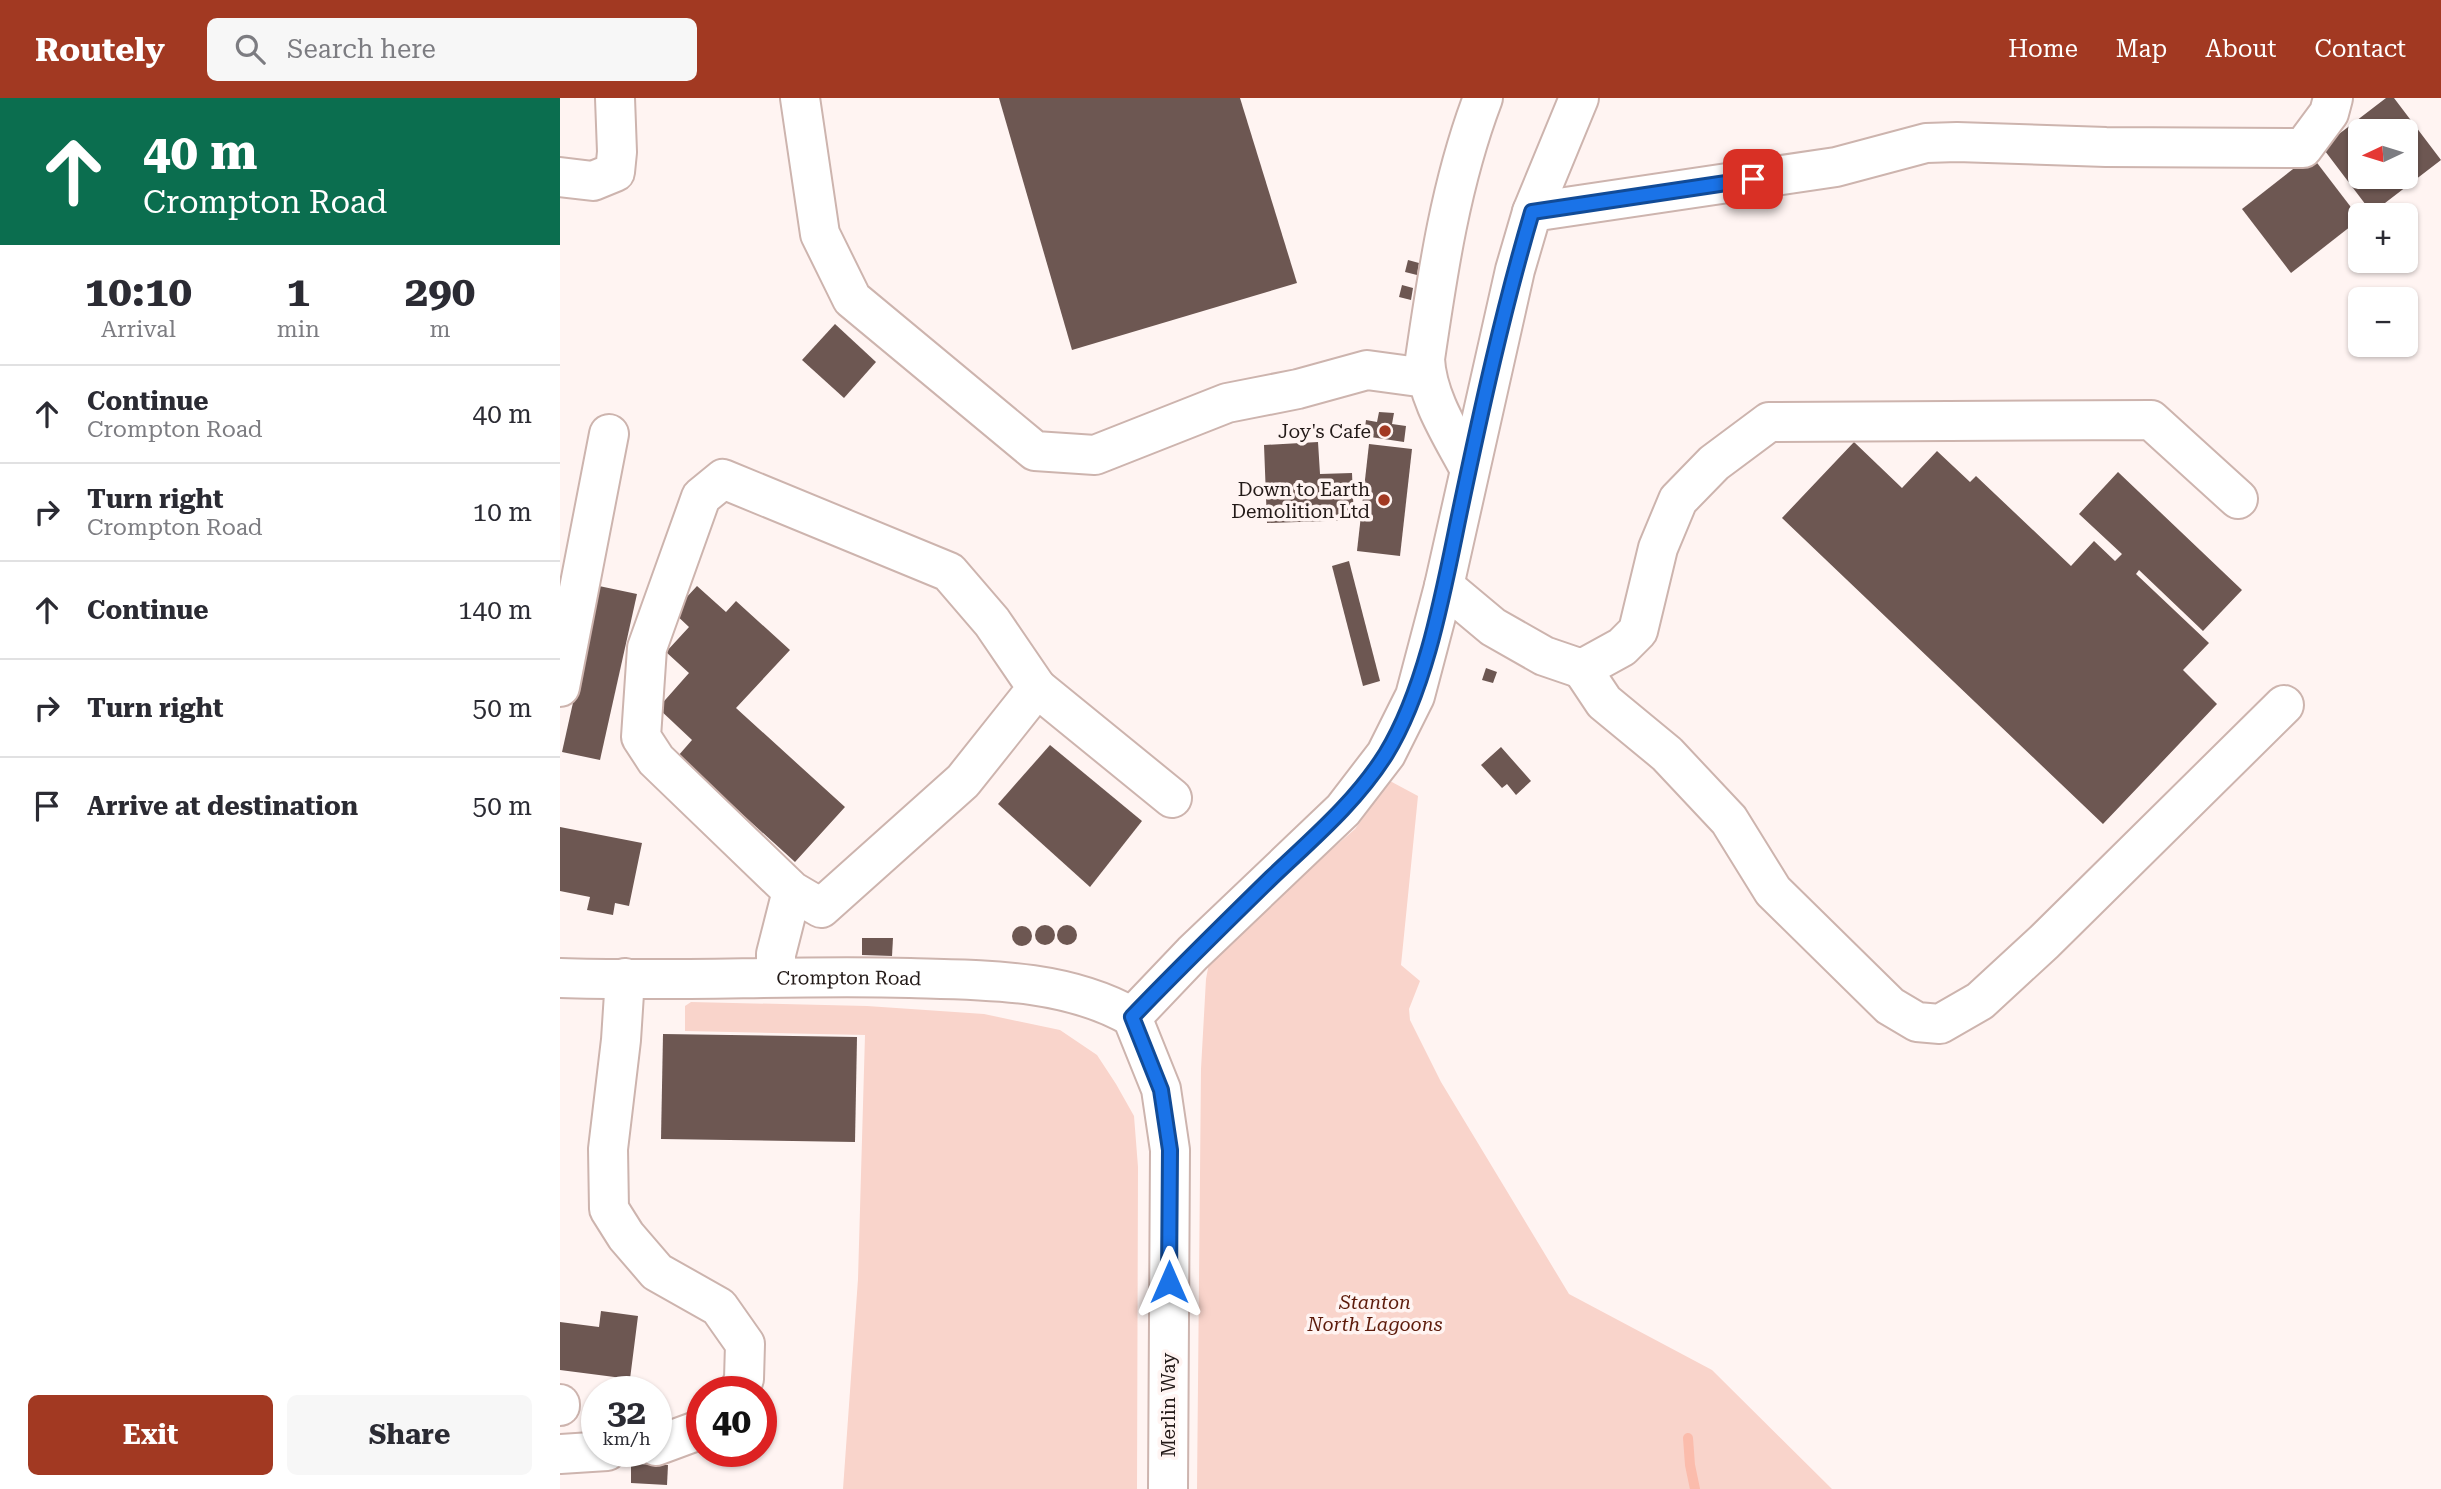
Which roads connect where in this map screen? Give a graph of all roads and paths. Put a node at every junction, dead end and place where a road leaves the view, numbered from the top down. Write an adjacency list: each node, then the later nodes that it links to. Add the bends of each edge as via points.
1 (615, 98): 6 (street, via 615,172 593,181)
2 (800, 98): 8 (street, via 820,234 852,299 1035,451 1095,455 1227,403 1367,370)
3 (1483, 98): 8 (street, via 1466,142 1450,208 1425,359)
4 (1579, 98): 7 (street)
5 (2333, 98): 7 (street, via 2329,113 2303,148 1926,143 1836,167)
6 (560, 177)
7 (1532, 212): 10 (street)
8 (1426, 378): 10 (street)
9 (609, 434): 14 (street)
10 (1469, 468): 12 (street)
11 (2238, 499): 13 (street, via 2151,421 1769,422 1714,463 1678,500 1658,548 1638,631 1622,647)
12 (1444, 586): 13 (street, via 1493,626 1544,656); 22 (street, via 1415,696 1386,754 1343,810)
13 (1582, 669): 16 (street, via 1604,702 1667,754 1729,820 1773,891 1793,911 1891,1006 1917,1022 1940,1024 1980,1001 2044,942)
14 (560, 687)
15 (1037, 688): 17 (street); 18 (street, via 963,781 821,908); 18 (street, via 992,622 948,572 723,480 701,497 647,649 641,737 656,760)
16 (2284, 705)
17 (1172, 798)
18 (792, 891): 19 (street, via 776,954)
19 (776, 977): 21 (street, Crompton Road); 22 (street, Crompton Road, via 1016,984 1095,999)
20 (560, 978): 21 (street, Crompton Road)
21 (625, 978): 23 (street, via 608,1149 609,1209 657,1272 719,1307 745,1344)
22 (1132, 1017): 26 (street, Merlin Way, via 1161,1090 1170,1150)
23 (744, 1376)
24 (581, 1453): 25 (street)
25 (560, 1454)
26 (1168, 1489)

